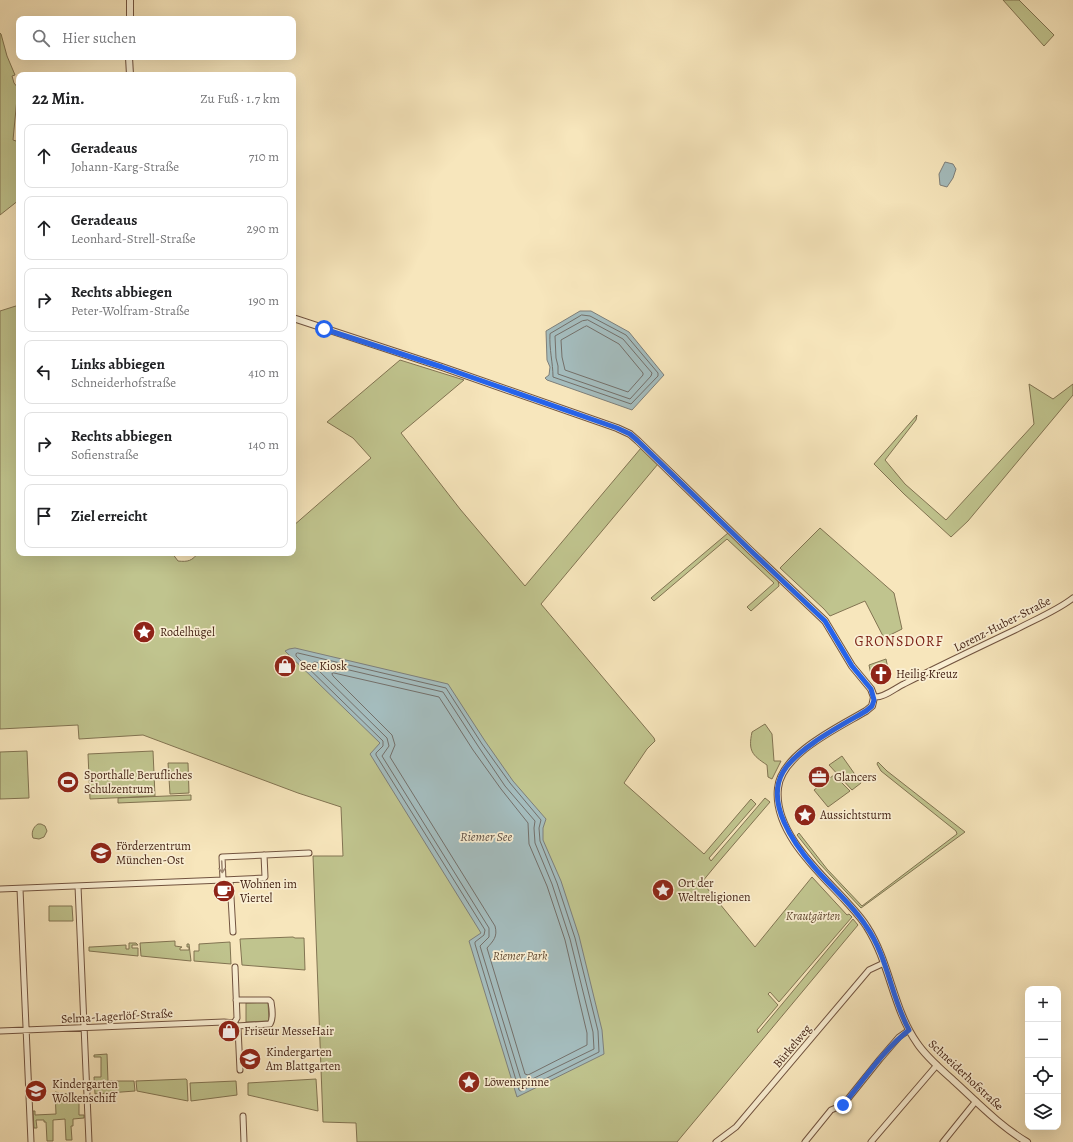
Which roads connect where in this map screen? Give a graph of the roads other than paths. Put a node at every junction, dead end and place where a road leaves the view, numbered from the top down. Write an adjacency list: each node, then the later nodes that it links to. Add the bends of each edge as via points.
1 (130, 0): 2 (street)
2 (130, 16)
3 (129, 60): 4 (street)
4 (130, 72)
5 (296, 319): 7 (street, via 624,431 644,446 825,621 852,666 868,684)
6 (1073, 598): 7 (street, Lorenz-Huber-Straße, via 1038,618)
7 (874, 698): 16 (street, Schneiderhofstraße, via 872,706 866,711 819,739 783,771 778,788 778,804 781,816 803,854 857,913 867,927)
8 (309, 853): 9 (street)
9 (264, 855): 10 (street, one-way to 10, via 222,857); 11 (street, via 264,878)
10 (223, 880): 11 (street); 12 (street)
11 (230, 880): 15 (street)
12 (78, 886): 13 (street); 20 (street)
13 (20, 889): 14 (street); 21 (street)
14 (0, 890)
15 (233, 932)
16 (884, 962): 22 (street, Schneiderhofstraße); 31 (street, Bürkelweg, via 869,970 736,1127)
17 (234, 967): 18 (street)
18 (236, 1000): 19 (street); 19 (street, Selma-Lagerlöf-Straße, via 269,1000 272,1015 270,1024)
19 (236, 1024): 20 (street, Selma-Lagerlöf-Straße, via 224,1022); 25 (street)
20 (84, 1028): 21 (street, Selma-Lagerlöf-Straße); 29 (street)
21 (26, 1030): 23 (street, Selma-Lagerlöf-Straße); 28 (street)
22 (909, 1030): 24 (street, Schneiderhofstraße, via 917,1044); 32 (street, via 899,1037 843,1105 831,1110)
23 (0, 1031)
24 (937, 1065): 26 (street, Schneiderhofstraße); 33 (street)
25 (240, 1070)
26 (976, 1101): 34 (street); 35 (street, Schneiderhofstraße)
27 (242, 1116): 30 (street)
28 (31, 1142)
29 (89, 1142)
30 (244, 1142)
31 (718, 1142)
32 (805, 1142)
33 (871, 1142)
34 (943, 1142)
35 (1025, 1142)

